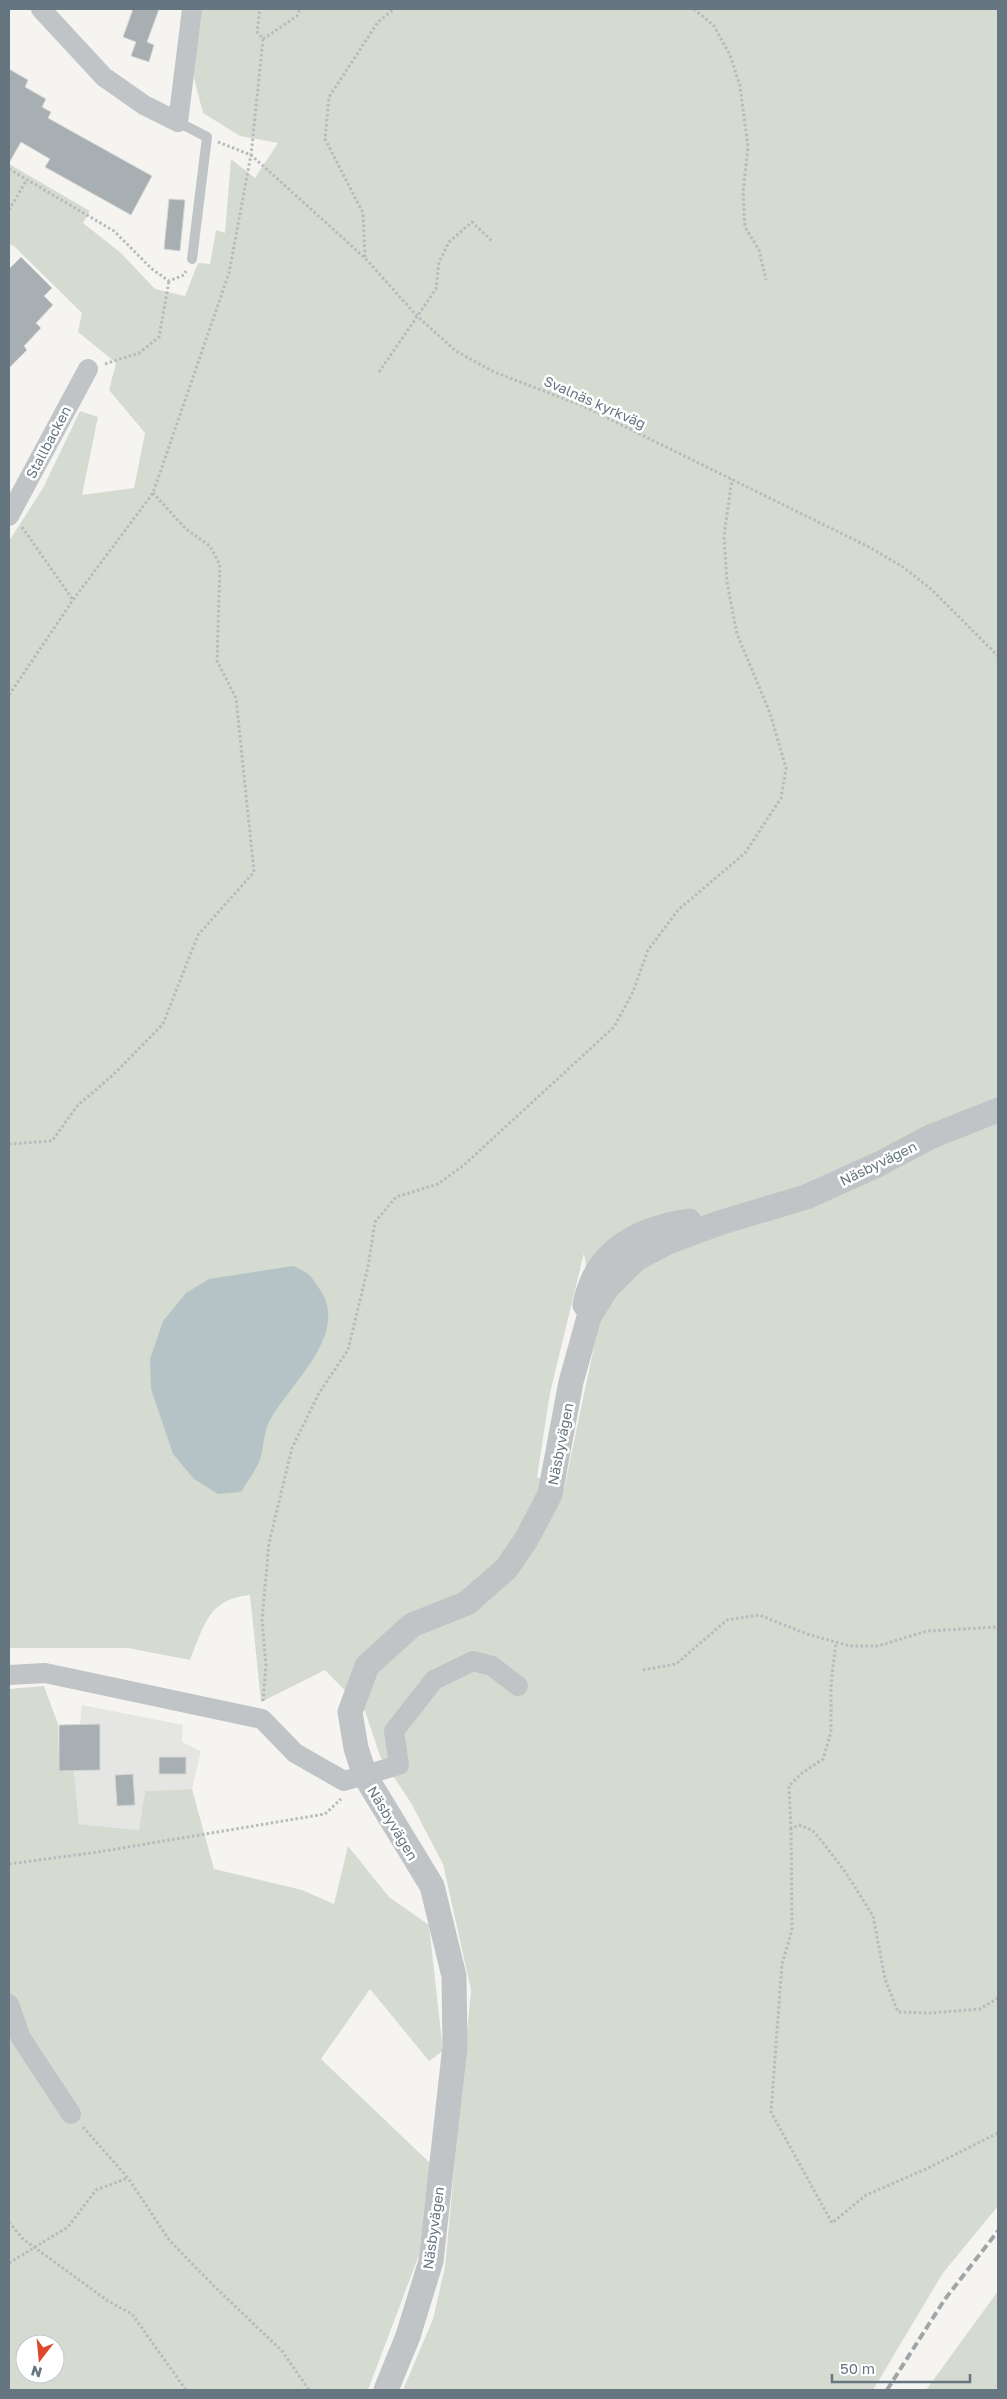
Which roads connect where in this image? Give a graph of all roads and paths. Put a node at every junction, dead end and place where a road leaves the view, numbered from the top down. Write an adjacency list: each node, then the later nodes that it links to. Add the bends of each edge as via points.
1 (41, 9): 8 (street, via 104,77 144,105)
2 (192, 9): 8 (street)
3 (260, 9): 7 (path, via 257,32)
4 (300, 9): 7 (path, via 297,16)
5 (394, 9): 15 (path, via 378,22 329,97 325,139 363,213)
6 (694, 9): 17 (path, via 714,26 730,55 740,86 748,147 743,192 745,227 759,250)
7 (264, 39): 10 (path)
8 (178, 122): 9 (lane)
9 (207, 137): 10 (path, Svalnäs kyrkväg); 16 (lane)
10 (251, 155): 15 (path, Svalnäs kyrkväg); 23 (path, via 229,273)
11 (9, 169): 12 (path)
12 (26, 181): 13 (path); 18 (path, via 114,231 152,269)
13 (9, 210)
14 (492, 241): 19 (path, via 472,222 448,242 438,262 436,289)
15 (365, 258): 19 (path, Svalnäs kyrkväg)
16 (192, 259): 18 (path, via 184,275)
17 (766, 280)
18 (169, 281): 20 (path, via 159,337 132,356)
19 (417, 316): 21 (path); 22 (path, Svalnäs kyrkväg, via 456,351 494,372 583,406)
20 (88, 368): 24 (street, Stallbacken)
21 (379, 372)
22 (732, 480): 26 (path, Svalnäs kyrkväg, via 903,567 931,589); 35 (path, via 724,536 727,582 737,634 770,713 786,768 781,798 745,853 678,910 648,950 633,992 614,1027 464,1165 438,1184 396,1197 375,1222 348,1350 319,1393 292,1448 269,1542 262,1620 266,1665)
23 (153, 493): 25 (path); 29 (path, via 186,529 210,546 220,565 217,661 236,698 254,872 198,935 162,1024 113,1075 78,1105 52,1141)
24 (10, 514): 25 (path)
25 (74, 600): 27 (path)
26 (998, 656)
27 (9, 695)
28 (998, 1110): 36 (street, Näsbyvägen, via 930,1137 806,1197 668,1242 636,1259 606,1289 589,1317 582,1337 550,1494 526,1540 506,1569 467,1603 412,1625 367,1666 350,1712)
29 (9, 1144)
30 (998, 1627): 31 (path, via 927,1631 878,1646 850,1646)
31 (836, 1642): 32 (path, via 759,1615 727,1620 676,1664); 37 (path, via 831,1684 831,1732 822,1759 789,1786)
32 (643, 1670)
33 (9, 1675): 35 (street, via 46,1673)
34 (518, 1686): 36 (street, via 492,1666 473,1661 434,1680 394,1731 399,1764)
35 (262, 1720): 36 (street, via 295,1753 318,1768 344,1781)
36 (365, 1776): 38 (path, via 325,1814); 49 (street, Näsbyvägen, via 432,1886 454,1976 455,2046 431,2261 408,2336)
37 (790, 1829): 39 (path, via 799,1825 812,1830 846,1872 873,1916 885,1978 898,2012 930,2013 980,2008); 42 (path, via 792,1930 782,1964 771,2112 832,2222 866,2194)
38 (9, 1864)
39 (998, 1998)
40 (9, 2004): 41 (street, via 22,2038)
41 (71, 2114): 43 (path)
42 (998, 2133)
43 (128, 2178): 45 (path, via 96,2190 68,2226); 48 (path, via 170,2241 282,2351)
44 (9, 2222): 45 (path, via 23,2239)
45 (36, 2248): 46 (path); 47 (path, via 108,2301 132,2314)
46 (9, 2264)
47 (186, 2390)
48 (309, 2390)
49 (386, 2390)

